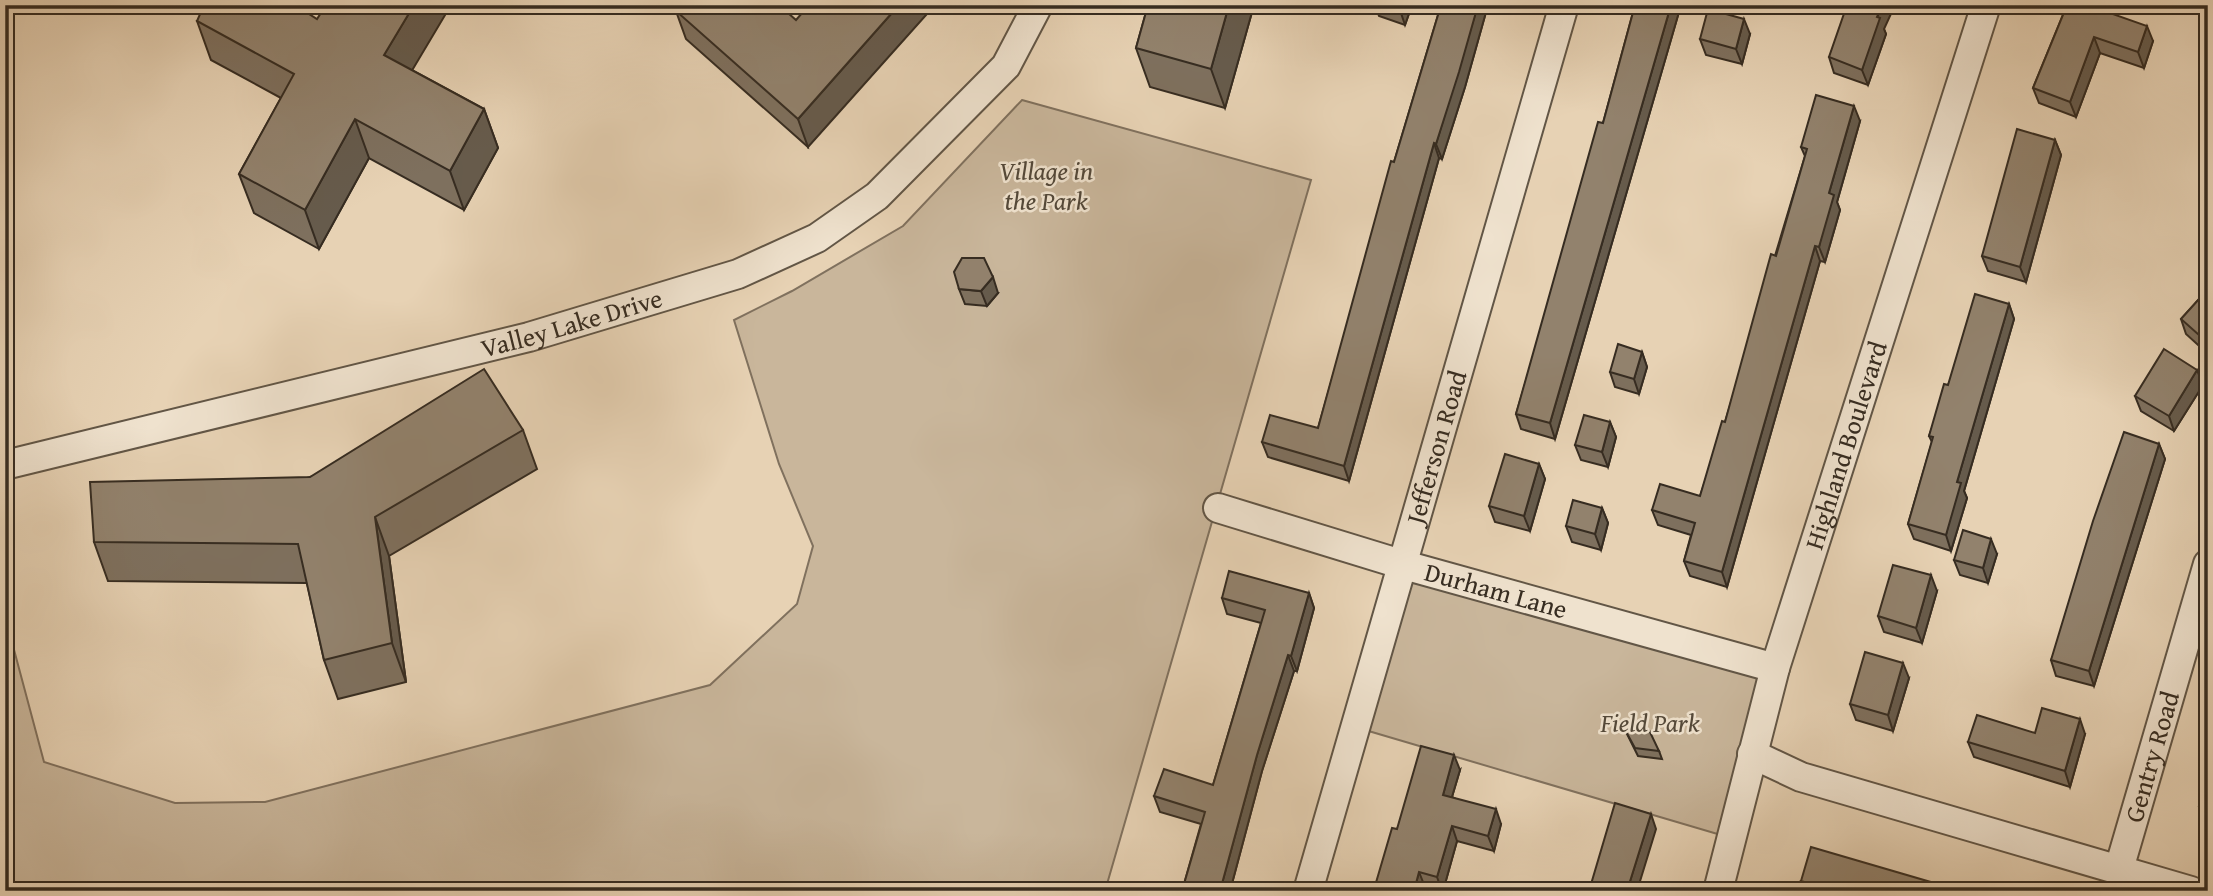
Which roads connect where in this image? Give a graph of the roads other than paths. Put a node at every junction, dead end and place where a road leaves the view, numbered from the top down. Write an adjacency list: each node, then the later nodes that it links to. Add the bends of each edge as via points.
1 (1038, 5): 4 (street, Valley Lake Drive, via 1006,66 877,196 817,238 738,274 529,337)
2 (1564, 5): 7 (street, Jefferson Road)
3 (1986, 5): 8 (street, Highland Boulevard)
4 (5, 465)
5 (1218, 508): 7 (street, Durham Lane)
6 (2208, 564): 10 (street, Gentry Road)
7 (1404, 565): 8 (street, Durham Lane); 11 (street, Jefferson Road)
8 (1775, 668): 9 (street, Highland Boulevard)
9 (1752, 754): 10 (street, via 1801,777); 12 (street, Highland Boulevard)
10 (2119, 869): 13 (street)
11 (1308, 891)
12 (1718, 891)
13 (2191, 891)

